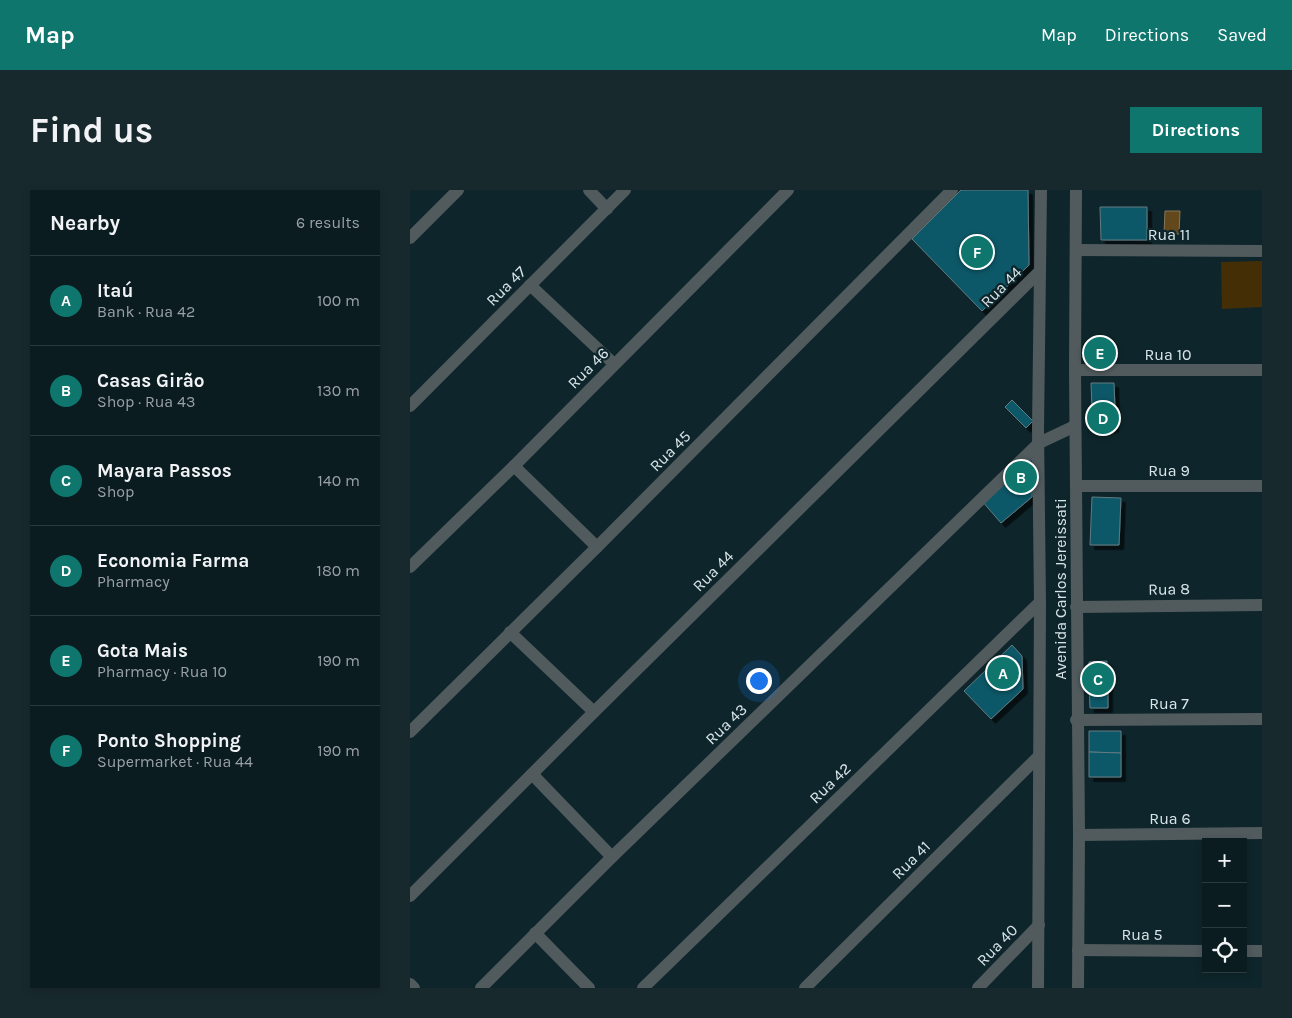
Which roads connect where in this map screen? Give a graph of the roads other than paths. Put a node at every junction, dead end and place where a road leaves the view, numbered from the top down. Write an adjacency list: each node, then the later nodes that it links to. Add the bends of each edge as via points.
1 (458, 190): 9 (street)
2 (589, 190): 8 (street)
3 (625, 190): 8 (street, Rua 47)
4 (788, 190): 14 (street, Rua 46)
5 (952, 190): 23 (street, Rua 45)
6 (1041, 190): 12 (street, Avenida Carlos Jereissati)
7 (1076, 190): 10 (street, Avenida Carlos Jereissati)
8 (607, 208): 13 (street, Rua 47)
9 (410, 238)
10 (1076, 250): 11 (street, Rua 11); 15 (street, Avenida Carlos Jereissati)
11 (1262, 251)
12 (1040, 271): 19 (street, Avenida Carlos Jereissati); 29 (street, Rua 44)
13 (530, 285): 14 (street); 17 (street, Rua 47)
14 (614, 364): 20 (street, Rua 46)
15 (1075, 370): 16 (street, Rua 10); 18 (street, Avenida Carlos Jereissati)
16 (1262, 370)
17 (410, 406)
18 (1075, 426): 19 (street, Rua 43); 21 (street, Avenida Carlos Jereissati)
19 (1039, 443): 25 (street, Avenida Carlos Jereissati); 37 (street, Rua 43)
20 (514, 466): 23 (street); 24 (street, Rua 46)
21 (1076, 486): 22 (street, Rua 9); 27 (street, Avenida Carlos Jereissati)
22 (1262, 486)
23 (597, 547): 28 (street, Rua 45)
24 (410, 567)
25 (1040, 602): 33 (street, Avenida Carlos Jereissati); 49 (street, Rua 42)
26 (1262, 605): 27 (street, Rua 8)
27 (1076, 607): 31 (street, Avenida Carlos Jereissati)
28 (510, 632): 29 (street); 32 (street, Rua 45)
29 (594, 712): 34 (street, Rua 44)
30 (1262, 719): 31 (street, Rua 7)
31 (1076, 720): 36 (street, Avenida Carlos Jereissati)
32 (410, 732)
33 (1040, 756): 39 (street, Avenida Carlos Jereissati); 50 (street, Rua 41)
34 (532, 774): 37 (street); 38 (street, Rua 44)
35 (1262, 833): 36 (street, Rua 6)
36 (1079, 834): 41 (street, Avenida Carlos Jereissati)
37 (612, 857): 40 (street, Rua 43)
38 (410, 896)
39 (1039, 925): 51 (street, Rua 40); 52 (street, Avenida Carlos Jereissati)
40 (534, 934): 47 (street, Rua 43); 48 (street)
41 (1078, 950): 42 (street, Rua 5); 53 (street, Avenida Carlos Jereissati)
42 (1202, 951)
43 (1247, 951): 44 (street)
44 (1262, 951)
45 (410, 984): 46 (street)
46 (414, 988)
47 (480, 988)
48 (588, 988)
49 (643, 988)
50 (805, 988)
51 (978, 988)
52 (1038, 988)
53 (1078, 988)

